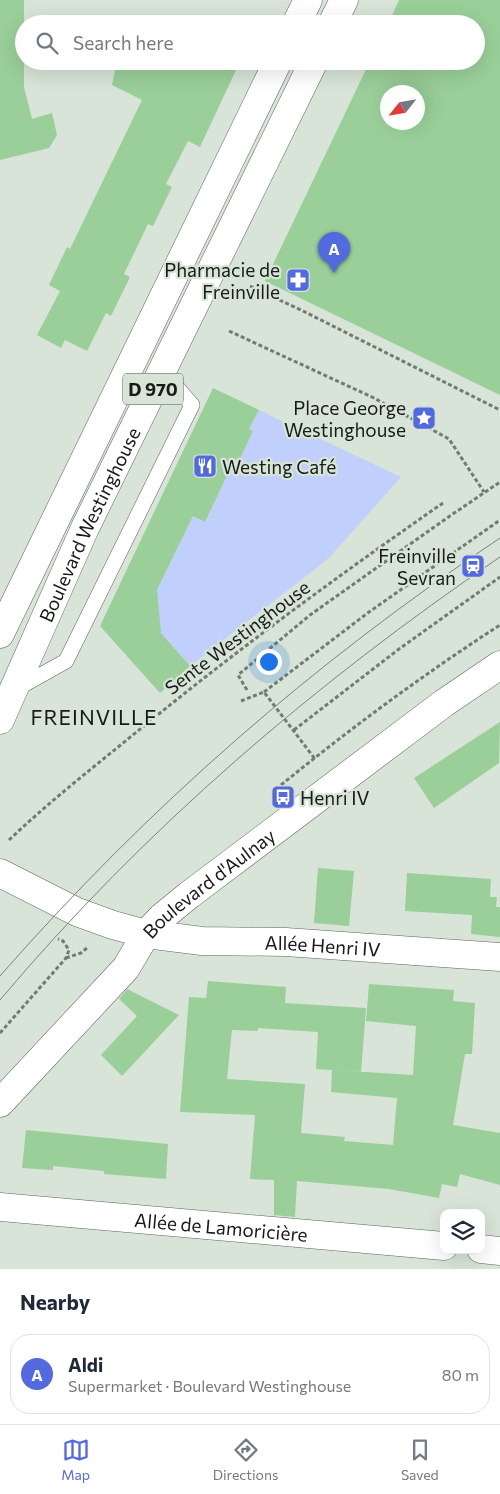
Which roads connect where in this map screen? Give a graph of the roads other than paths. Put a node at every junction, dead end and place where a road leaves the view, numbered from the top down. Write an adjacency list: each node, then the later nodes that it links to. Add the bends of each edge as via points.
1 (308, 0): 3 (street)
2 (344, 0): 4 (street)
3 (300, 15)
4 (336, 15)
5 (274, 70): 8 (street, Boulevard Westinghouse / D 970)
6 (310, 70): 7 (street, Boulevard Westinghouse / D 970)
7 (162, 370): 10 (street, Boulevard Westinghouse / D 970, via 85,528); 10 (lane, via 192,404 66,661)
8 (0, 634)
9 (500, 665): 13 (street, Boulevard d'Aulnay, via 444,703 189,895)
10 (13, 691): 11 (street, Boulevard Westinghouse / D 970)
11 (0, 720)
12 (0, 873): 13 (street, Allée Henri IV, via 78,912)
13 (146, 934): 14 (street, Allée Henri IV, via 202,941 286,942); 15 (street, Boulevard d'Aulnay, via 126,968)
14 (500, 957)
15 (0, 1103)
16 (0, 1207): 17 (street, Allée de Lamoricière)
17 (440, 1246)
18 (485, 1249): 19 (street)
19 (500, 1251)
20 (500, 1263): 21 (street)
21 (495, 1269)

